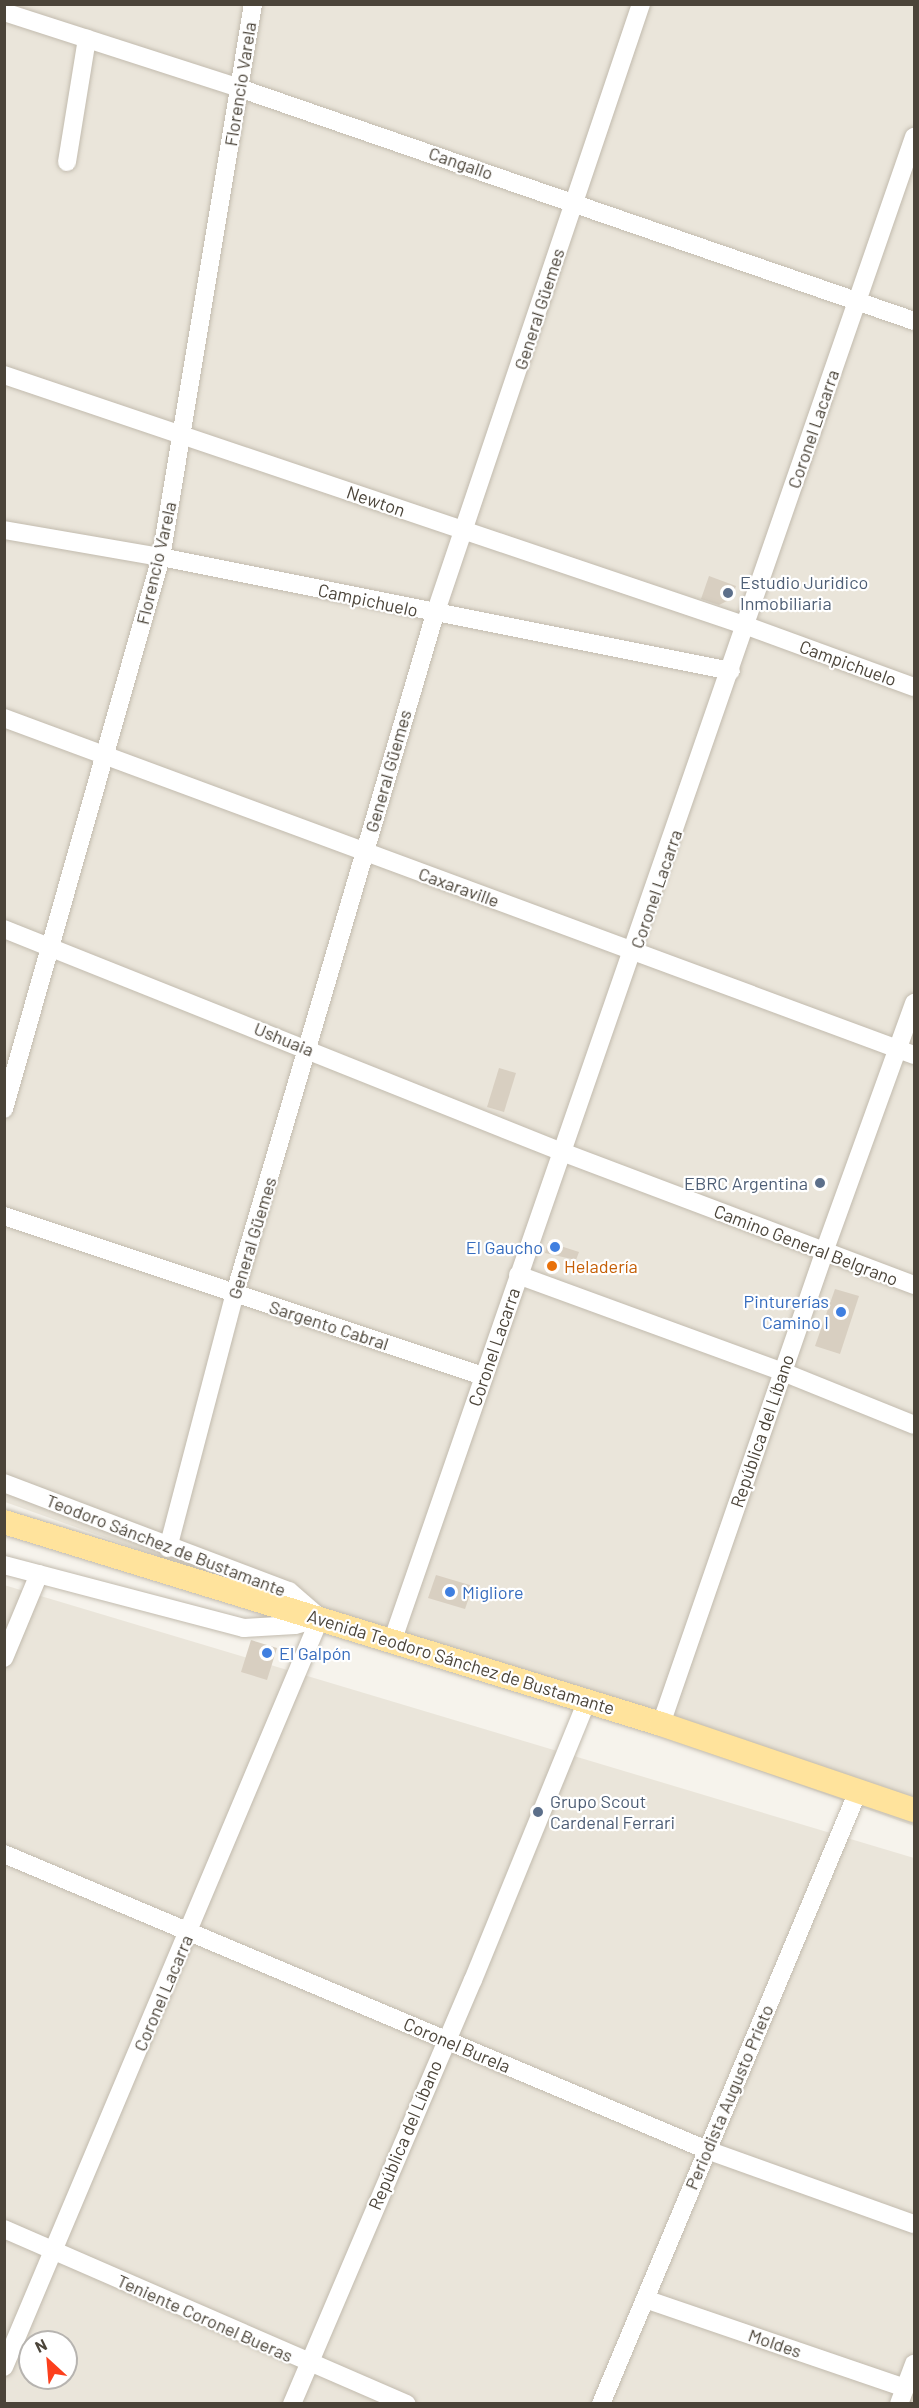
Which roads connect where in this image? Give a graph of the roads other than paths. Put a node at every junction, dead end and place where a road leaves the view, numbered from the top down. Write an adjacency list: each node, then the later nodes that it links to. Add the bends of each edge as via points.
1 (253, 4): 5 (street, Florencio Varela)
2 (641, 4): 8 (street, General Güemes)
3 (4, 12): 4 (street, Cangallo)
4 (87, 39): 5 (street, Cangallo); 7 (street)
5 (239, 88): 8 (street, Cangallo); 12 (street, Florencio Varela)
6 (915, 137): 9 (street, Coronel Lacarra)
7 (67, 162)
8 (574, 202): 9 (street, Cangallo); 14 (street, General Güemes)
9 (856, 301): 10 (street, Cangallo); 17 (street, Coronel Lacarra)
10 (915, 321)
11 (4, 375): 12 (street, Newton)
12 (182, 433): 14 (street, Newton); 15 (street, Florencio Varela)
13 (4, 530): 15 (street, Campichuelo)
14 (465, 532): 16 (street, General Güemes); 17 (street, Newton)
15 (161, 557): 16 (street, Campichuelo); 21 (street, Florencio Varela)
16 (435, 614): 18 (street, Campichuelo); 22 (street, General Güemes)
17 (747, 626): 18 (street, Coronel Lacarra); 19 (street, Campichuelo)
18 (731, 671): 25 (street, Coronel Lacarra)
19 (915, 687)
20 (4, 718): 21 (street, Caxaraville)
21 (106, 756): 22 (street, Caxaraville); 24 (street, Florencio Varela)
22 (364, 853): 25 (street, Caxaraville); 27 (street, General Güemes)
23 (4, 929): 24 (street, Ushuaia)
24 (51, 947): 27 (street, Ushuaia); 29 (street, Florencio Varela)
25 (634, 950): 28 (street, Caxaraville); 30 (street, Coronel Lacarra)
26 (915, 1003): 28 (street, República del Líbano)
27 (309, 1049): 30 (street, Ushuaia); 35 (street, General Güemes)
28 (907, 1052): 32 (street, República del Líbano)
29 (4, 1109)
30 (562, 1152): 32 (street, Camino General Belgrano); 33 (street, Coronel Lacarra)
31 (4, 1216): 35 (street, Sargento Cabral)
32 (824, 1252): 34 (street, Camino General Belgrano); 36 (street, República del Líbano)
33 (518, 1275): 36 (street); 37 (street, Coronel Lacarra)
34 (915, 1286)
35 (235, 1293): 37 (street, Sargento Cabral); 41 (street, General Güemes)
36 (783, 1372): 38 (street); 48 (street, República del Líbano)
37 (483, 1376): 45 (street, Coronel Lacarra)
38 (915, 1425)
39 (4, 1483): 41 (street, Teodoro Sánchez de Bustamante)
40 (4, 1522): 44 (main road, Avenida Teodoro Sánchez de Bustamante)
41 (168, 1548): 44 (street, Teodoro Sánchez de Bustamante, via 289,1591)
42 (4, 1565): 43 (street, Teodoro Sánchez de Bustamante)
43 (39, 1574): 44 (street, Teodoro Sánchez de Bustamante, via 244,1628 295,1625); 46 (street)
44 (320, 1618): 45 (main road, Avenida Teodoro Sánchez de Bustamante); 52 (street, Coronel Lacarra)
45 (393, 1640): 47 (main road, Avenida Teodoro Sánchez de Bustamante)
46 (4, 1658)
47 (588, 1700): 48 (main road, Avenida Teodoro Sánchez de Bustamante); 53 (street, República del Líbano)
48 (662, 1724): 49 (main road, Avenida Teodoro Sánchez de Bustamante)
49 (858, 1791): 50 (main road, Avenida Teodoro Sánchez de Bustamante); 54 (street, Periodista Augusto Prieto)
50 (915, 1810)
51 (4, 1854): 52 (street, Coronel Burela)
52 (188, 1933): 53 (street, Coronel Burela); 57 (street, Coronel Lacarra)
53 (446, 2040): 54 (street, Coronel Burela); 59 (street, República del Líbano)
54 (707, 2150): 55 (street, Coronel Burela); 58 (street, Periodista Augusto Prieto)
55 (915, 2224)
56 (4, 2229): 57 (street, Teniente Coronel Bueras)
57 (54, 2251): 59 (street, Teniente Coronel Bueras); 61 (street, Coronel Lacarra)
58 (645, 2299): 62 (street, Moldes); 65 (street, Periodista Augusto Prieto)
59 (309, 2363): 63 (street, República del Líbano); 64 (street, Teniente Coronel Bueras)
60 (915, 2364): 62 (street)
61 (4, 2367)
62 (902, 2396)
63 (292, 2403)
64 (407, 2403)
65 (601, 2403)

